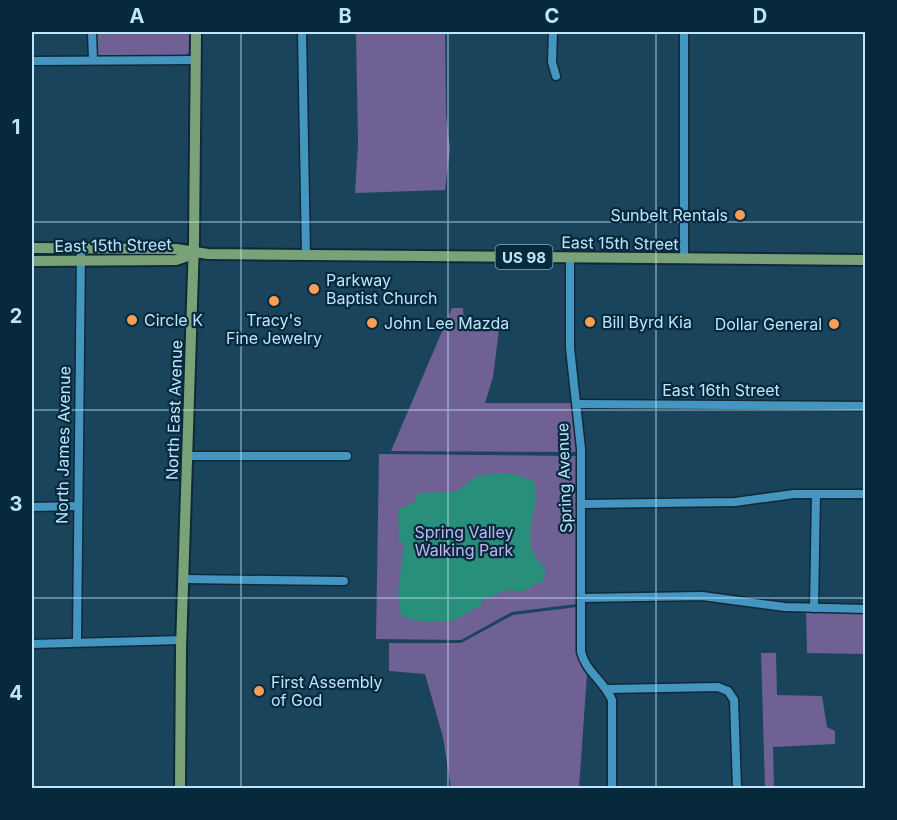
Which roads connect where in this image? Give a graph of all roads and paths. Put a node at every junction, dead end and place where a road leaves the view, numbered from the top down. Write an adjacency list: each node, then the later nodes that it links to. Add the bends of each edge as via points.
1 (92, 32): 6 (street)
2 (196, 32): 7 (main road, North East Avenue)
3 (302, 32): 13 (street)
4 (553, 32): 9 (street, via 552,62)
5 (684, 32): 15 (street)
6 (93, 60): 7 (street); 8 (street)
7 (196, 60): 12 (main road, North East Avenue)
8 (32, 61)
9 (556, 76)
10 (32, 248): 11 (main road, East 15th Street / US 98)
11 (81, 254): 12 (main road, East 15th Street / US 98, via 176,249); 17 (main road, East 15th Street / US 98); 25 (street, North James Avenue)
12 (194, 254): 13 (main road, East 15th Street / US 98); 20 (main road, North East Avenue)
13 (306, 255): 14 (main road, East 15th Street / US 98)
14 (570, 258): 15 (main road, East 15th Street / US 98); 18 (street, Spring Avenue, via 570,348)
15 (684, 259): 16 (main road, East 15th Street / US 98)
16 (866, 260)
17 (32, 261)
18 (576, 404): 19 (street, East 16th Street); 24 (street, Spring Avenue)
19 (866, 406)
20 (188, 456): 21 (street); 27 (main road, North East Avenue)
21 (346, 456)
22 (816, 494): 23 (street); 24 (street, via 735,502); 30 (street)
23 (866, 494)
24 (581, 504): 29 (street, Spring Avenue)
25 (77, 506): 26 (street); 33 (street, North James Avenue)
26 (32, 507)
27 (184, 579): 28 (street); 32 (main road, North East Avenue)
28 (344, 581)
29 (581, 598): 30 (street, via 702,596); 35 (street, Spring Avenue, via 583,660)
30 (814, 608): 31 (street)
31 (866, 609)
32 (182, 640): 33 (street); 36 (main road, North East Avenue)
33 (77, 642): 34 (street)
34 (32, 644)
35 (608, 689): 37 (street, via 613,709); 38 (street, via 718,687 728,691 734,700)
36 (180, 789)
37 (612, 789)
38 (737, 789)

